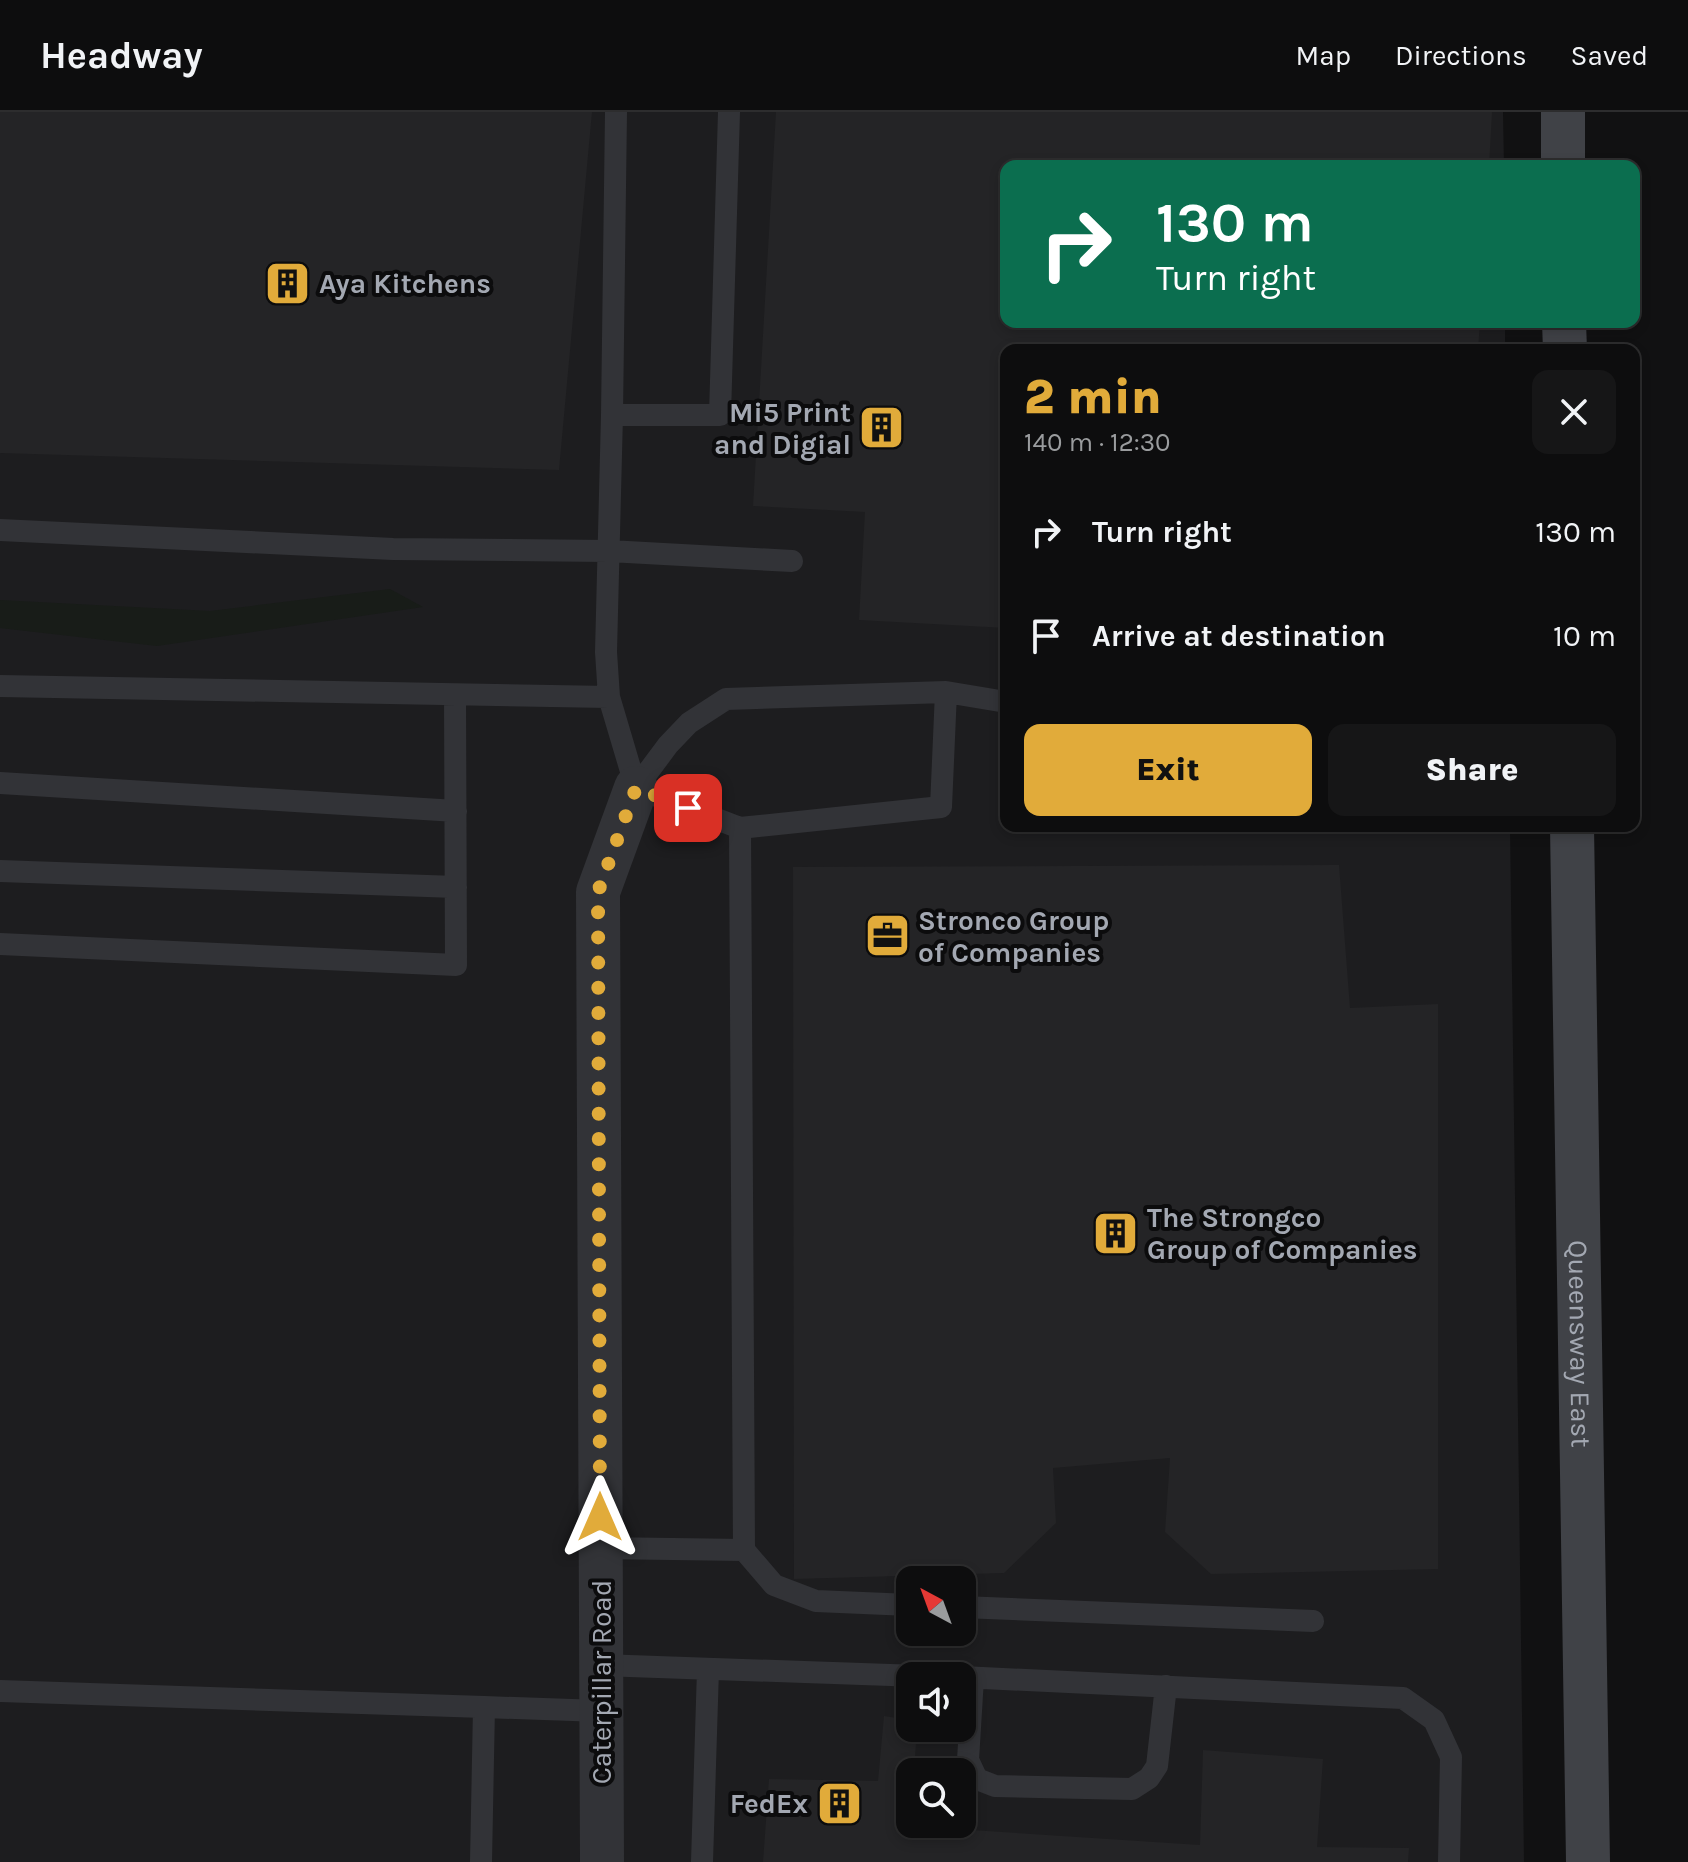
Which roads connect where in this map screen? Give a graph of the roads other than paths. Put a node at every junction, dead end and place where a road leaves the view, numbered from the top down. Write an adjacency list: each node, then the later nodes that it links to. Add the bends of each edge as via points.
1 (616, 112): 5 (lane)
2 (729, 112): 5 (lane, via 720,415)
3 (1563, 112): 4 (main road)
4 (1563, 160)
5 (612, 415): 7 (lane)
6 (0, 530): 7 (lane, via 393,549)
7 (609, 551): 8 (lane); 12 (lane)
8 (792, 561)
9 (0, 686): 11 (lane)
10 (946, 692): 13 (lane); 15 (lane, via 726,699 689,723); 17 (lane, via 941,807)
11 (455, 695): 12 (lane); 16 (lane)
12 (609, 697): 15 (lane)
13 (1000, 701)
14 (0, 783): 16 (lane)
15 (636, 788): 17 (lane); 22 (street, Caterpillar Road, via 598,892)
16 (456, 811): 20 (lane)
17 (740, 828): 23 (lane)
18 (1572, 832): 40 (main road, Queensway East)
19 (0, 871): 20 (lane)
20 (456, 887): 21 (lane, via 456,965)
21 (0, 944)
22 (600, 1548): 23 (lane); 27 (street, Caterpillar Road)
23 (744, 1550): 24 (lane, via 774,1585 816,1601)
24 (896, 1604)
25 (976, 1608): 26 (lane)
26 (1313, 1621)
27 (601, 1665): 28 (lane); 34 (street, Caterpillar Road)
28 (708, 1669): 29 (lane); 38 (lane)
29 (896, 1675)
30 (976, 1678): 31 (lane)
31 (1166, 1686): 35 (lane, via 1157,1766 1132,1789 995,1786 977,1779 968,1760); 39 (lane, via 1403,1698 1434,1720 1451,1757)
32 (0, 1691): 33 (lane)
33 (484, 1707): 34 (lane); 36 (lane)
34 (601, 1711): 37 (street, Caterpillar Road)
35 (968, 1742)
36 (481, 1862)
37 (602, 1862)
38 (702, 1862)
39 (1449, 1862)
40 (1588, 1862)

